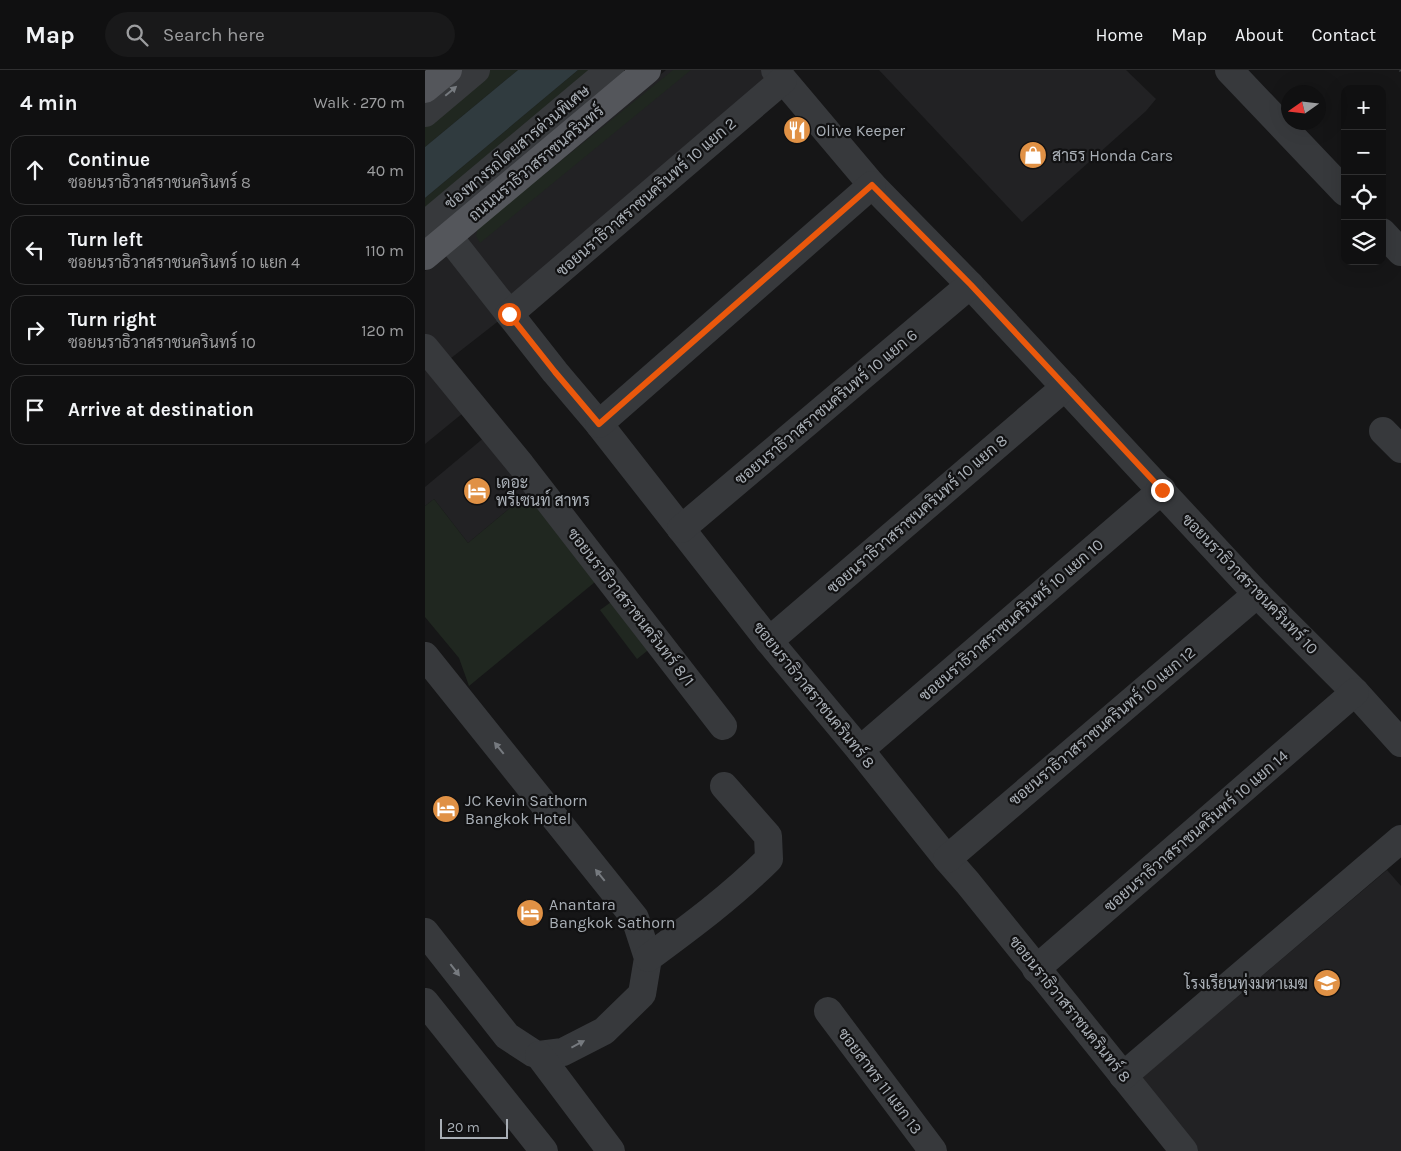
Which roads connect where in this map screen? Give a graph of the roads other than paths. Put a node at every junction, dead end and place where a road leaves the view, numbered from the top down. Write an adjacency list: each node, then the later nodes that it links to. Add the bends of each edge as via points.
1 (448, 70): 7 (main road)
2 (476, 70): 8 (street, one-way to 2)
3 (609, 70): 11 (street, ช่องทางรถโดยสารด่วนพิเศษ)
4 (647, 70): 11 (main road, ถนนนราธิวาสราชนครินทร์)
5 (1229, 70): 10 (street)
6 (779, 75): 9 (street, ซอยนราธิวาสราชนครินทร์ 10); 16 (street, ซอยนราธิวาสราชนครินทร์ 10 แยก 2)
7 (425, 89)
8 (425, 113)
9 (872, 185): 15 (street, ซอยนราธิวาสราชนครินทร์ 10); 19 (street)
10 (1341, 188)
11 (437, 230): 14 (main road, ถนนนราธิวาสราชนครินทร์); 16 (street, ซอยนราธิวาสราชนครินทร์ 8)
12 (1386, 236): 13 (street)
13 (1401, 252)
14 (425, 256)
15 (971, 285): 18 (street, ซอยนราธิวาสราชนครินทร์ 10); 21 (street, ซอยนราธิวาสราชนครินทร์ 10 แยก 6)
16 (509, 314): 19 (street, ซอยนราธิวาสราชนครินทร์ 8)
17 (425, 348): 26 (street, ซอยนราธิวาสราชนครินทร์ 8/1, via 521,465)
18 (1065, 388): 20 (street, ซอยนราธิวาสราชนครินทร์ 10); 23 (street, ซอยนราธิวาสราชนครินทร์ 10 แยก 8)
19 (599, 424): 21 (street, ซอยนราธิวาสราชนครินทร์ 8)
20 (1162, 490): 22 (street, ซอยนราธิวาสราชนครินทร์ 10); 28 (street, ซอยนราธิวาสราชนครินทร์ 10 แยก 10)
21 (681, 529): 23 (street, ซอยนราธิวาสราชนครินทร์ 8)
22 (1257, 594): 25 (street, ซอยนราธิวาสราชนครินทร์ 10); 31 (street, ซอยนราธิวาสราชนครินทร์ 10 แยก 12)
23 (769, 641): 28 (street, ซอยนราธิวาสราชนครินทร์ 8)
24 (425, 656): 33 (street, one-way to 24, via 635,918)
25 (1355, 692): 27 (street, ซอยนราธิวาสราชนครินทร์ 10); 34 (street, ซอยนราธิวาสราชนครินทร์ 10 แยก 14)
26 (723, 726)
27 (1401, 744)
28 (860, 750): 31 (street, ซอยนราธิวาสราชนครินทร์ 8)
29 (724, 786): 33 (street, via 768,836 769,859 716,907)
30 (1401, 839): 38 (street)
31 (947, 859): 34 (street, ซอยนราธิวาสราชนครินทร์ 8)
32 (425, 932): 37 (street, one-way to 37, via 507,1036)
33 (648, 958): 37 (street, one-way to 33, via 563,1052 604,1031 642,994)
34 (1037, 969): 38 (street, ซอยนราธิวาสราชนครินทร์ 8)
35 (425, 1002): 39 (street)
36 (828, 1011): 41 (street, ซอยสาทร 11 แยก 13)
37 (539, 1055): 40 (street)
38 (1123, 1076): 42 (street, ซอยนราธิวาสราชนครินทร์ 8)
39 (544, 1151)
40 (611, 1151)
41 (933, 1151)
42 (1184, 1151)

